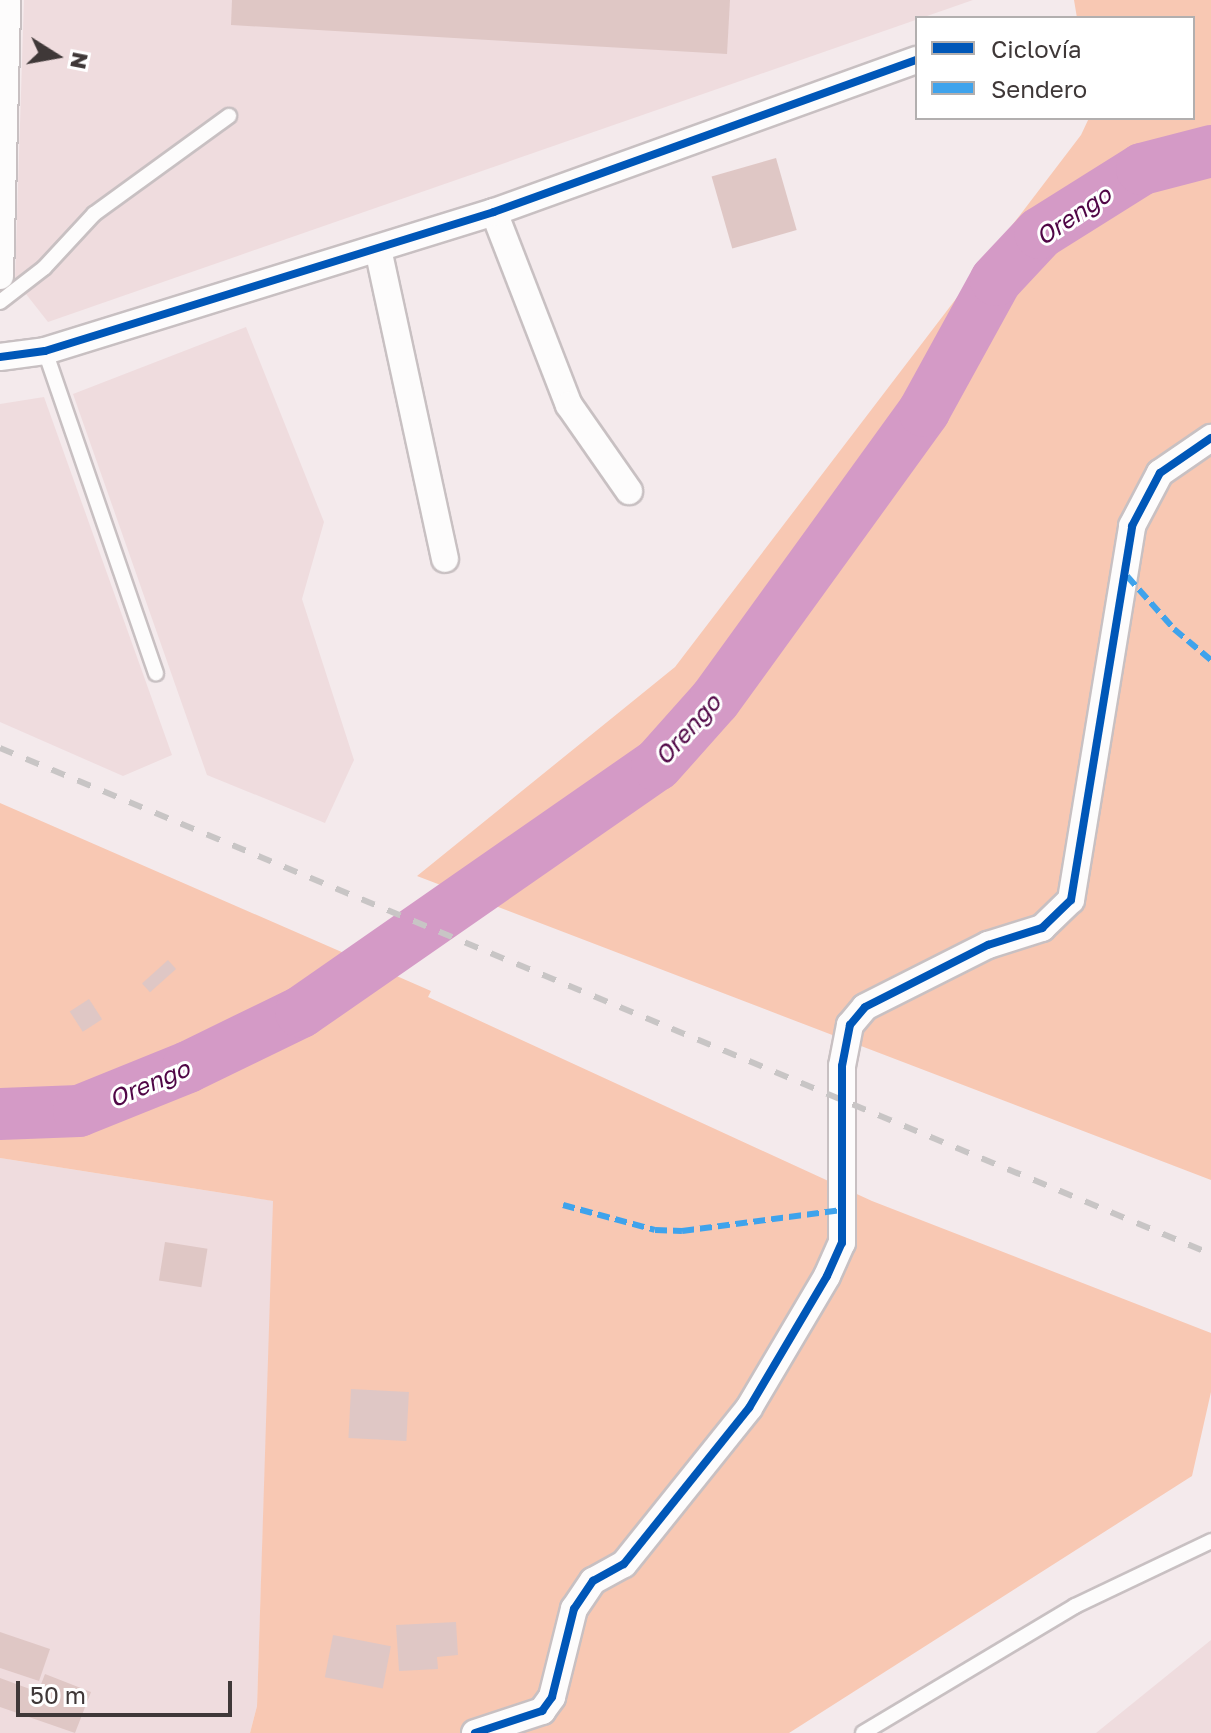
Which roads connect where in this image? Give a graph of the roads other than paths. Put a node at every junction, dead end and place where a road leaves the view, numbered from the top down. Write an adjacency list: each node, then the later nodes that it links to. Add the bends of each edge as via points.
1 (7, 0): 6 (street)
2 (915, 61): 4 (street)
3 (229, 116): 7 (lane, via 94,214 44,268)
4 (494, 212): 5 (street); 11 (street, via 569,405)
5 (378, 249): 8 (street); 12 (street)
6 (0, 276)
7 (0, 302)
8 (45, 351): 9 (street); 13 (lane)
9 (0, 357)
10 (1211, 438): 15 (street, via 1160,473 1132,526 1071,900 1042,928 988,945 879,1000 850,1025 842,1066 842,1243 827,1276 749,1408 624,1564 593,1581 580,1600 560,1654 552,1697 542,1711)
11 (629, 491)
12 (445, 559)
13 (156, 673)
14 (1211, 1541): 16 (lane, via 1075,1606)
15 (475, 1733)
16 (863, 1733)

